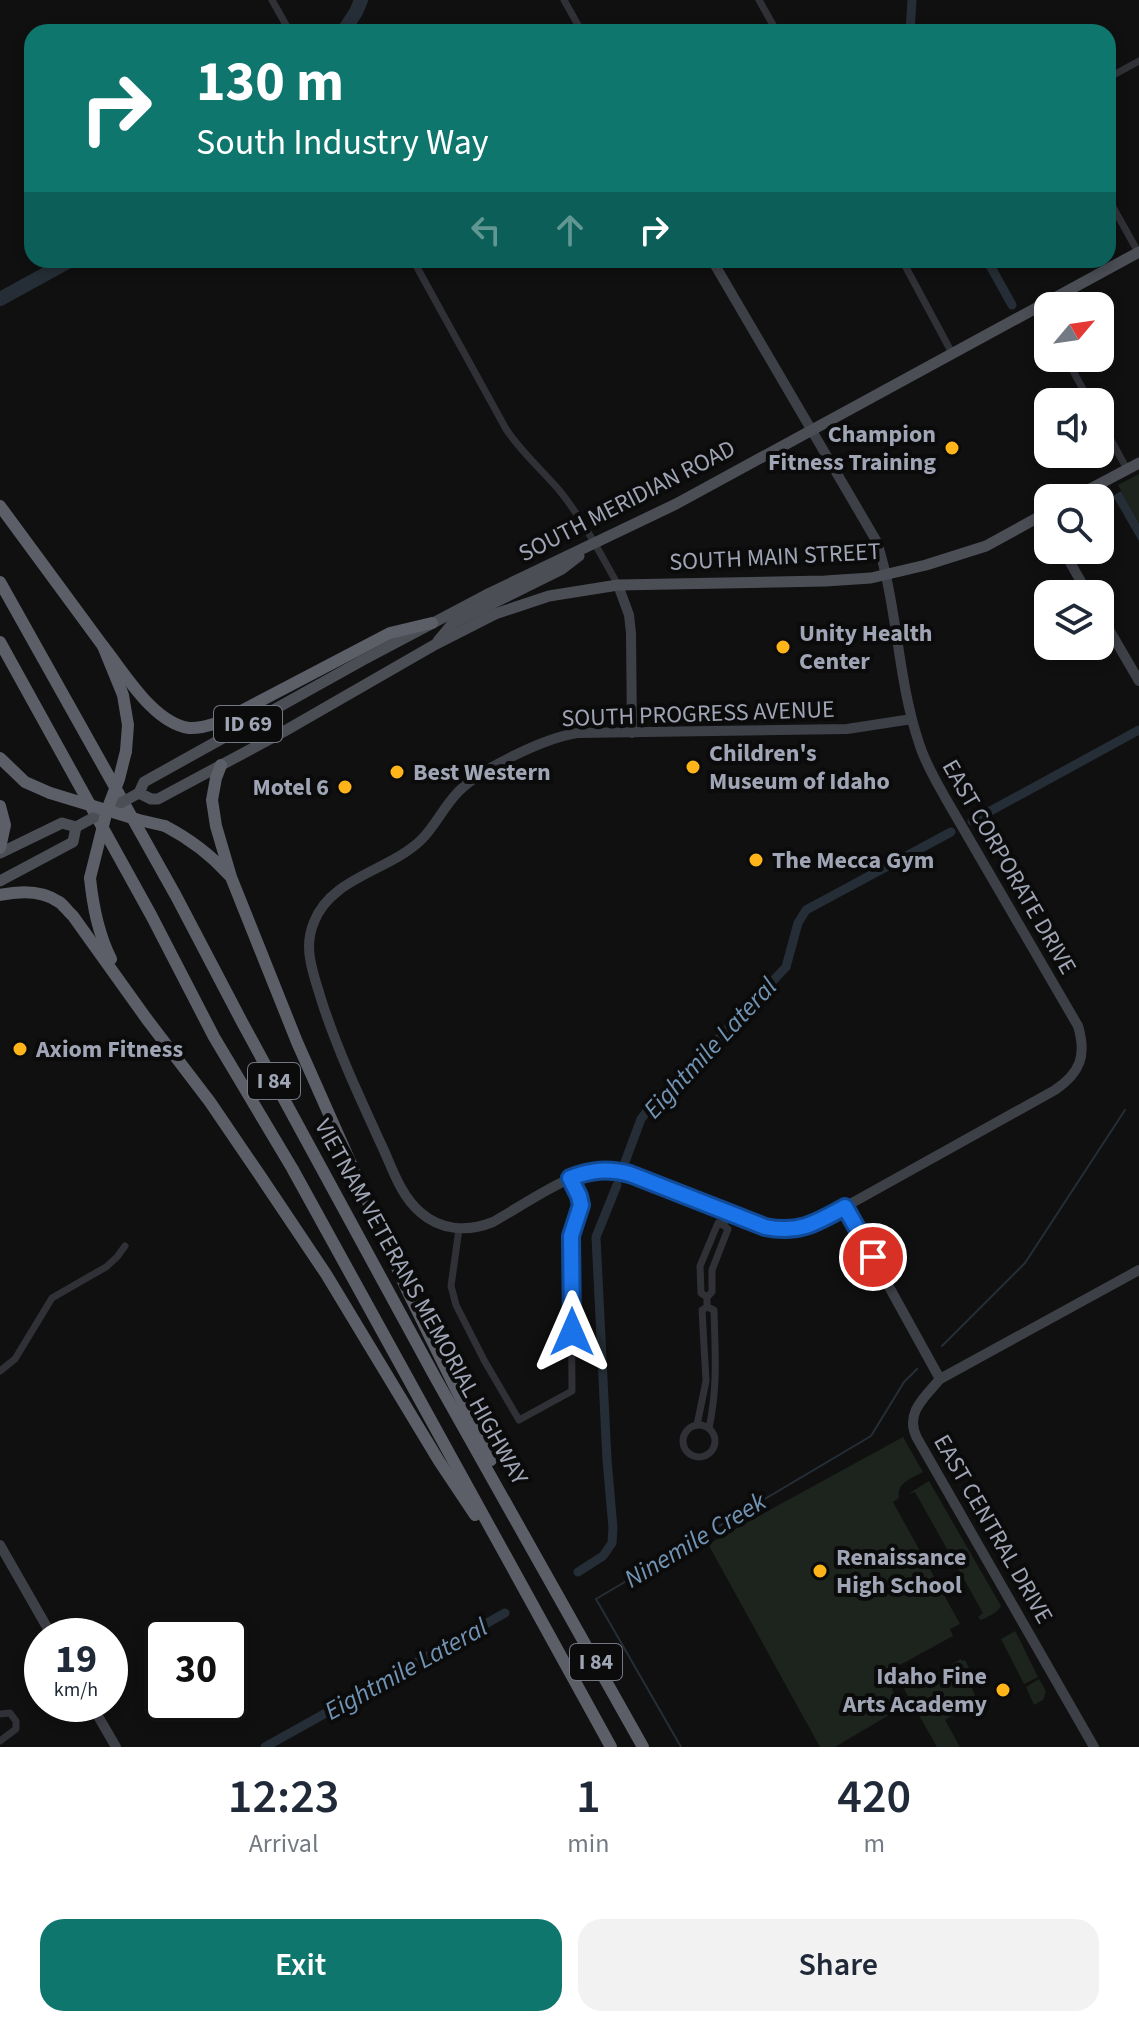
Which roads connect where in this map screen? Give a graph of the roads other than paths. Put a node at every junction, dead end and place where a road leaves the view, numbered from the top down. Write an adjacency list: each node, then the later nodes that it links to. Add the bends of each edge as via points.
1 (272, 0): 4 (street)
2 (564, 0): 5 (street)
3 (759, 0): 6 (street)
4 (286, 24)
5 (578, 24)
6 (772, 24)
7 (1139, 61): 8 (street)
8 (1116, 74)
9 (1116, 212): 10 (street)
10 (1138, 252): 11 (main road, SOUTH MERIDIAN ROAD)
11 (1116, 264)
12 (417, 268): 26 (street, via 510,436 559,491)
13 (717, 268): 19 (street, EAST CORPORATE DRIVE)
14 (906, 268): 18 (street)
15 (1108, 268): 16 (main road, SOUTH MERIDIAN ROAD)
16 (1063, 292)
17 (1034, 308): 18 (main road, SOUTH MERIDIAN ROAD)
18 (952, 353): 19 (main road, SOUTH MERIDIAN ROAD)
19 (811, 430): 26 (main road, SOUTH MERIDIAN ROAD); 27 (street, EAST CORPORATE DRIVE, via 877,542)
20 (1114, 445): 22 (street)
21 (1139, 463): 22 (main road)
22 (1127, 469): 23 (main road)
23 (1099, 484)
24 (0, 506): 35 (highway)
25 (1034, 523): 27 (main road, SOUTH MAIN STREET, via 986,546)
26 (595, 543): 29 (street); 31 (main road, SOUTH MERIDIAN ROAD); 34 (main road, via 562,569 453,623)
27 (887, 575): 29 (main road, SOUTH MAIN STREET); 37 (street, EAST CORPORATE DRIVE)
28 (0, 582): 64 (highway, VIETNAM VETERANS MEMORIAL HIGHWAY / I 84)
29 (618, 585): 30 (main road, SOUTH MAIN STREET, via 549,596); 38 (street, via 631,633)
30 (495, 614): 34 (main road, SOUTH MERIDIAN ROAD)
31 (432, 623): 35 (highway, via 390,633 220,722 191,728 173,724 154,710); 41 (main road, SOUTH MERIDIAN ROAD / ID 69, via 144,782)
32 (1114, 638): 36 (street)
33 (0, 642): 65 (highway, VIETNAM VETERANS MEMORIAL HIGHWAY / I 84)
34 (436, 644): 40 (main road, SOUTH MERIDIAN ROAD / ID 69)
35 (103, 646): 43 (highway, bridge, via 123,695 128,725 126,751)
36 (1139, 681)
37 (912, 719): 38 (street, SOUTH PROGRESS AVENUE, via 847,729); 51 (street, EAST CORPORATE DRIVE, via 927,765 1078,1026 1082,1054 1074,1074 1055,1090)
38 (632, 733): 54 (street, SOUTH PROGRESS AVENUE, via 554,738 484,773 459,791 416,844 334,894 314,920 309,952 324,1007 403,1191 422,1214)
39 (0, 758): 43 (highway, bridge, via 25,782)
40 (221, 765): 41 (main road, SOUTH MERIDIAN ROAD / ID 69, via 158,799); 46 (highway, via 212,800)
41 (139, 793): 43 (main road, SOUTH MERIDIAN ROAD / ID 69, bridge)
42 (0, 806): 45 (highway, via 5,825)
43 (107, 810): 44 (main road, SOUTH MERIDIAN ROAD / ID 69, bridge); 46 (highway, bridge, via 165,826 190,839); 49 (highway, bridge, via 90,878 102,941)
44 (76, 827): 45 (main road, SOUTH MERIDIAN ROAD / ID 69, via 62,823); 47 (main road, SOUTH MERIDIAN ROAD / ID 69, via 73,842)
45 (0, 850)
46 (231, 877): 64 (highway, via 407,1290)
47 (0, 881)
48 (0, 895): 49 (highway, via 26,892 58,902)
49 (125, 989): 65 (highway, via 302,1237)
50 (570, 1178): 52 (street, EAST CORPORATE DRIVE, via 597,1170 619,1171); 54 (street, EAST CORPORATE DRIVE, via 493,1222); 54 (street, via 581,1205 571,1236 572,1391 519,1420 456,1305 451,1286)
51 (845, 1207): 52 (street, EAST CORPORATE DRIVE, via 801,1229 765,1227); 60 (street)
52 (729, 1214): 53 (street)
53 (723, 1225): 57 (street, via 728,1229); 57 (street, via 718,1223 700,1266 701,1293)
54 (459, 1229)
55 (125, 1246): 59 (street, via 106,1267 52,1298 15,1359)
56 (1139, 1270): 60 (street)
57 (707, 1297): 58 (street)
58 (707, 1307): 61 (street, via 702,1310 705,1391); 62 (street, via 714,1310 716,1376)
59 (0, 1371)
60 (940, 1379): 73 (street, EAST CENTRAL DRIVE, via 916,1408 914,1432)
61 (697, 1425): 62 (street); 62 (street, via 686,1432 683,1442 696,1456 714,1448)
62 (709, 1428)
63 (0, 1545): 66 (street)
64 (550, 1578): 72 (highway, VIETNAM VETERANS MEMORIAL HIGHWAY / I 84)
65 (525, 1592): 71 (highway, VIETNAM VETERANS MEMORIAL HIGHWAY / I 84)
66 (42, 1618)
67 (0, 1714): 69 (street, via 10,1713 16,1729)
68 (101, 1722): 70 (street)
69 (0, 1741)
70 (116, 1747)
71 (611, 1747)
72 (643, 1747)
73 (1094, 1747)

